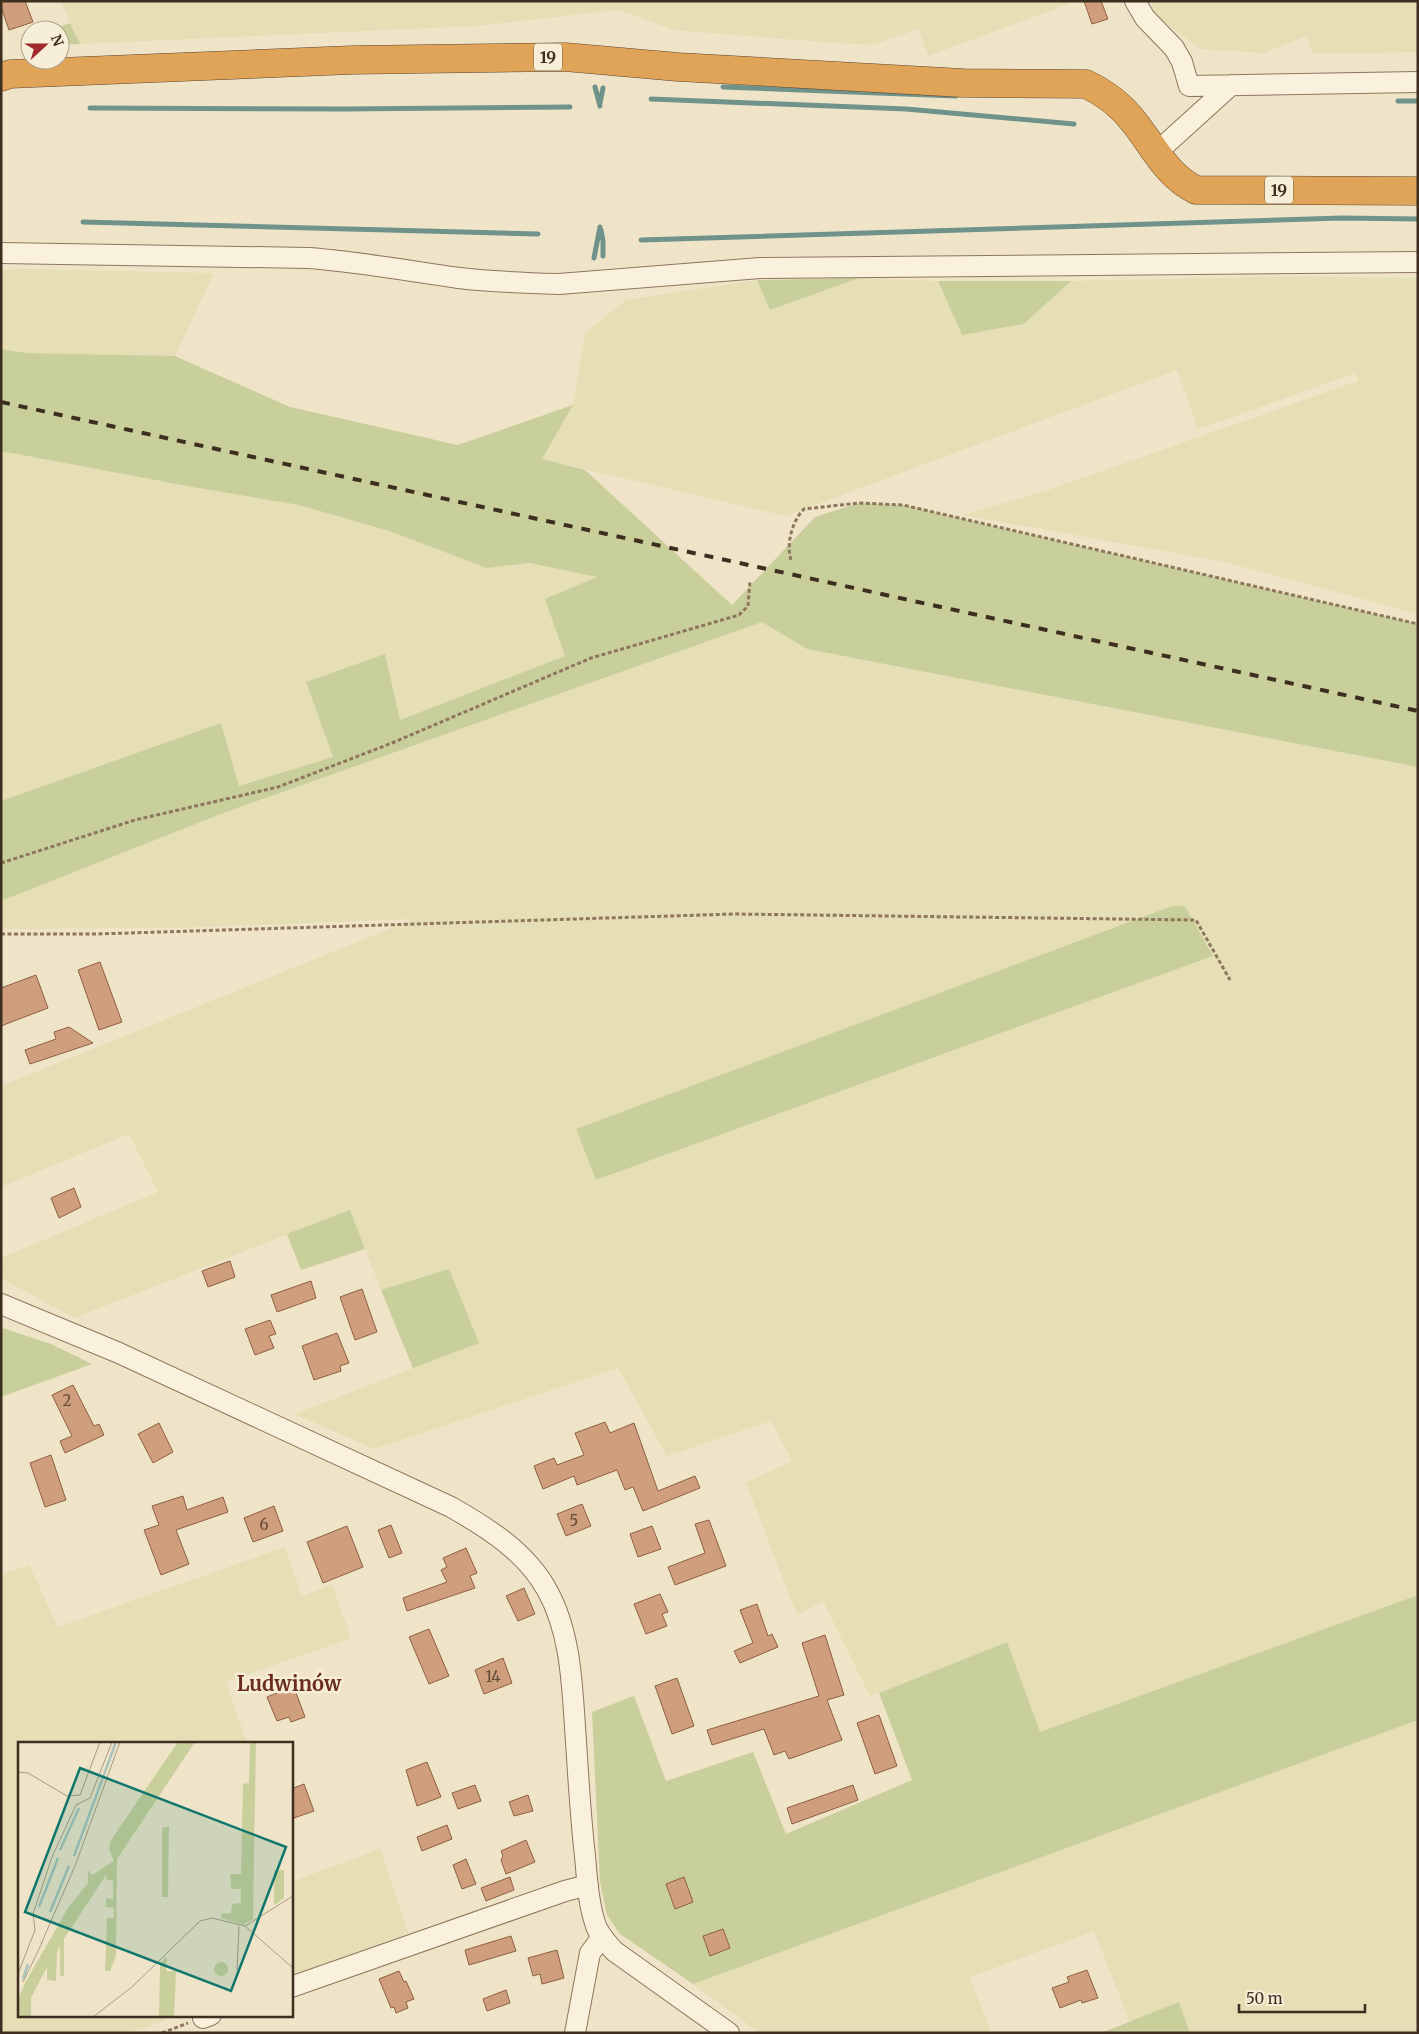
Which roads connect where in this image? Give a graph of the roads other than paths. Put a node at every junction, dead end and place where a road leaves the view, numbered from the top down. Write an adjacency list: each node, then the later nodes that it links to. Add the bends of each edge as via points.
1 (1135, 1): 4 (street, via 1145,18 1174,48 1189,86)
2 (1, 78): 5 (highway, 19, via 10,74 352,60 565,57 963,84 1086,84 1114,101 1134,121)
3 (1418, 82): 4 (street)
4 (1232, 85): 5 (street)
5 (1156, 153): 6 (highway, 19, via 1175,177 1196,190)
6 (1418, 191)
7 (1, 253): 8 (street, via 309,258 477,280 559,284 760,268)
8 (1418, 262)
9 (1, 1304): 10 (street, via 119,1353 451,1506 502,1539 520,1555 547,1590 566,1647)
10 (588, 1885): 11 (street, via 595,1924); 12 (street)
11 (602, 1937): 13 (street, via 590,1953); 14 (street, via 629,1963)
12 (292, 1987)
13 (575, 2033)
14 (728, 2033)

